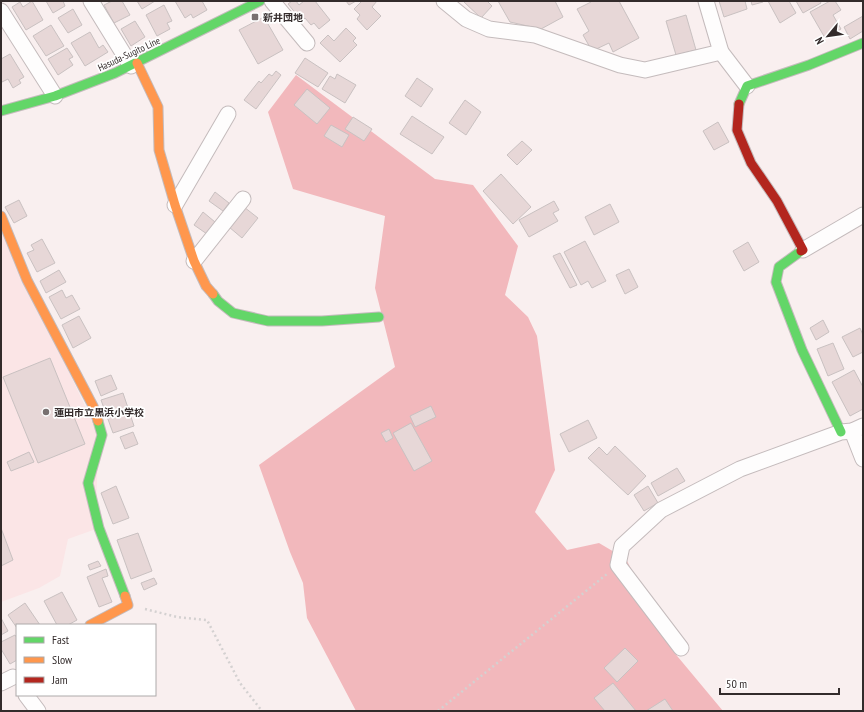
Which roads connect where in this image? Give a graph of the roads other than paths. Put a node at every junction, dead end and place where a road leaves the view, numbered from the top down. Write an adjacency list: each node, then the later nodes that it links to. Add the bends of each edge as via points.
1 (91, 1): 10 (street)
2 (260, 1): 10 (street, Hasuda-Sugito Line)
3 (272, 1): 8 (street)
4 (444, 1): 9 (street, via 466,20 489,28 535,35 620,65 645,70)
5 (706, 1): 9 (street)
6 (1, 11): 12 (street)
7 (863, 42): 11 (street, via 809,65)
8 (307, 43)
9 (721, 52): 11 (street)
10 (134, 65): 12 (street, Hasuda-Sugito Line); 16 (street, via 158,107 159,150)
11 (747, 86): 19 (street, via 739,104 737,130 750,163 777,202)
12 (54, 96): 13 (street, Hasuda-Sugito Line)
13 (1, 111)
14 (228, 114): 16 (street)
15 (243, 200): 20 (street)
16 (175, 205): 20 (street)
17 (863, 215): 19 (street)
18 (1, 216): 24 (street, via 27,280 93,406 102,435 88,483 99,528 128,605)
19 (803, 250): 22 (street, via 780,267 776,282 802,350)
20 (194, 261): 21 (street, via 206,286 233,312 268,321)
21 (379, 317)
22 (852, 430): 23 (street); 25 (street, via 740,469 662,510 622,546 618,565)
23 (863, 459)
24 (92, 624)
25 (681, 648)
26 (27, 696): 27 (street)
27 (38, 711)

